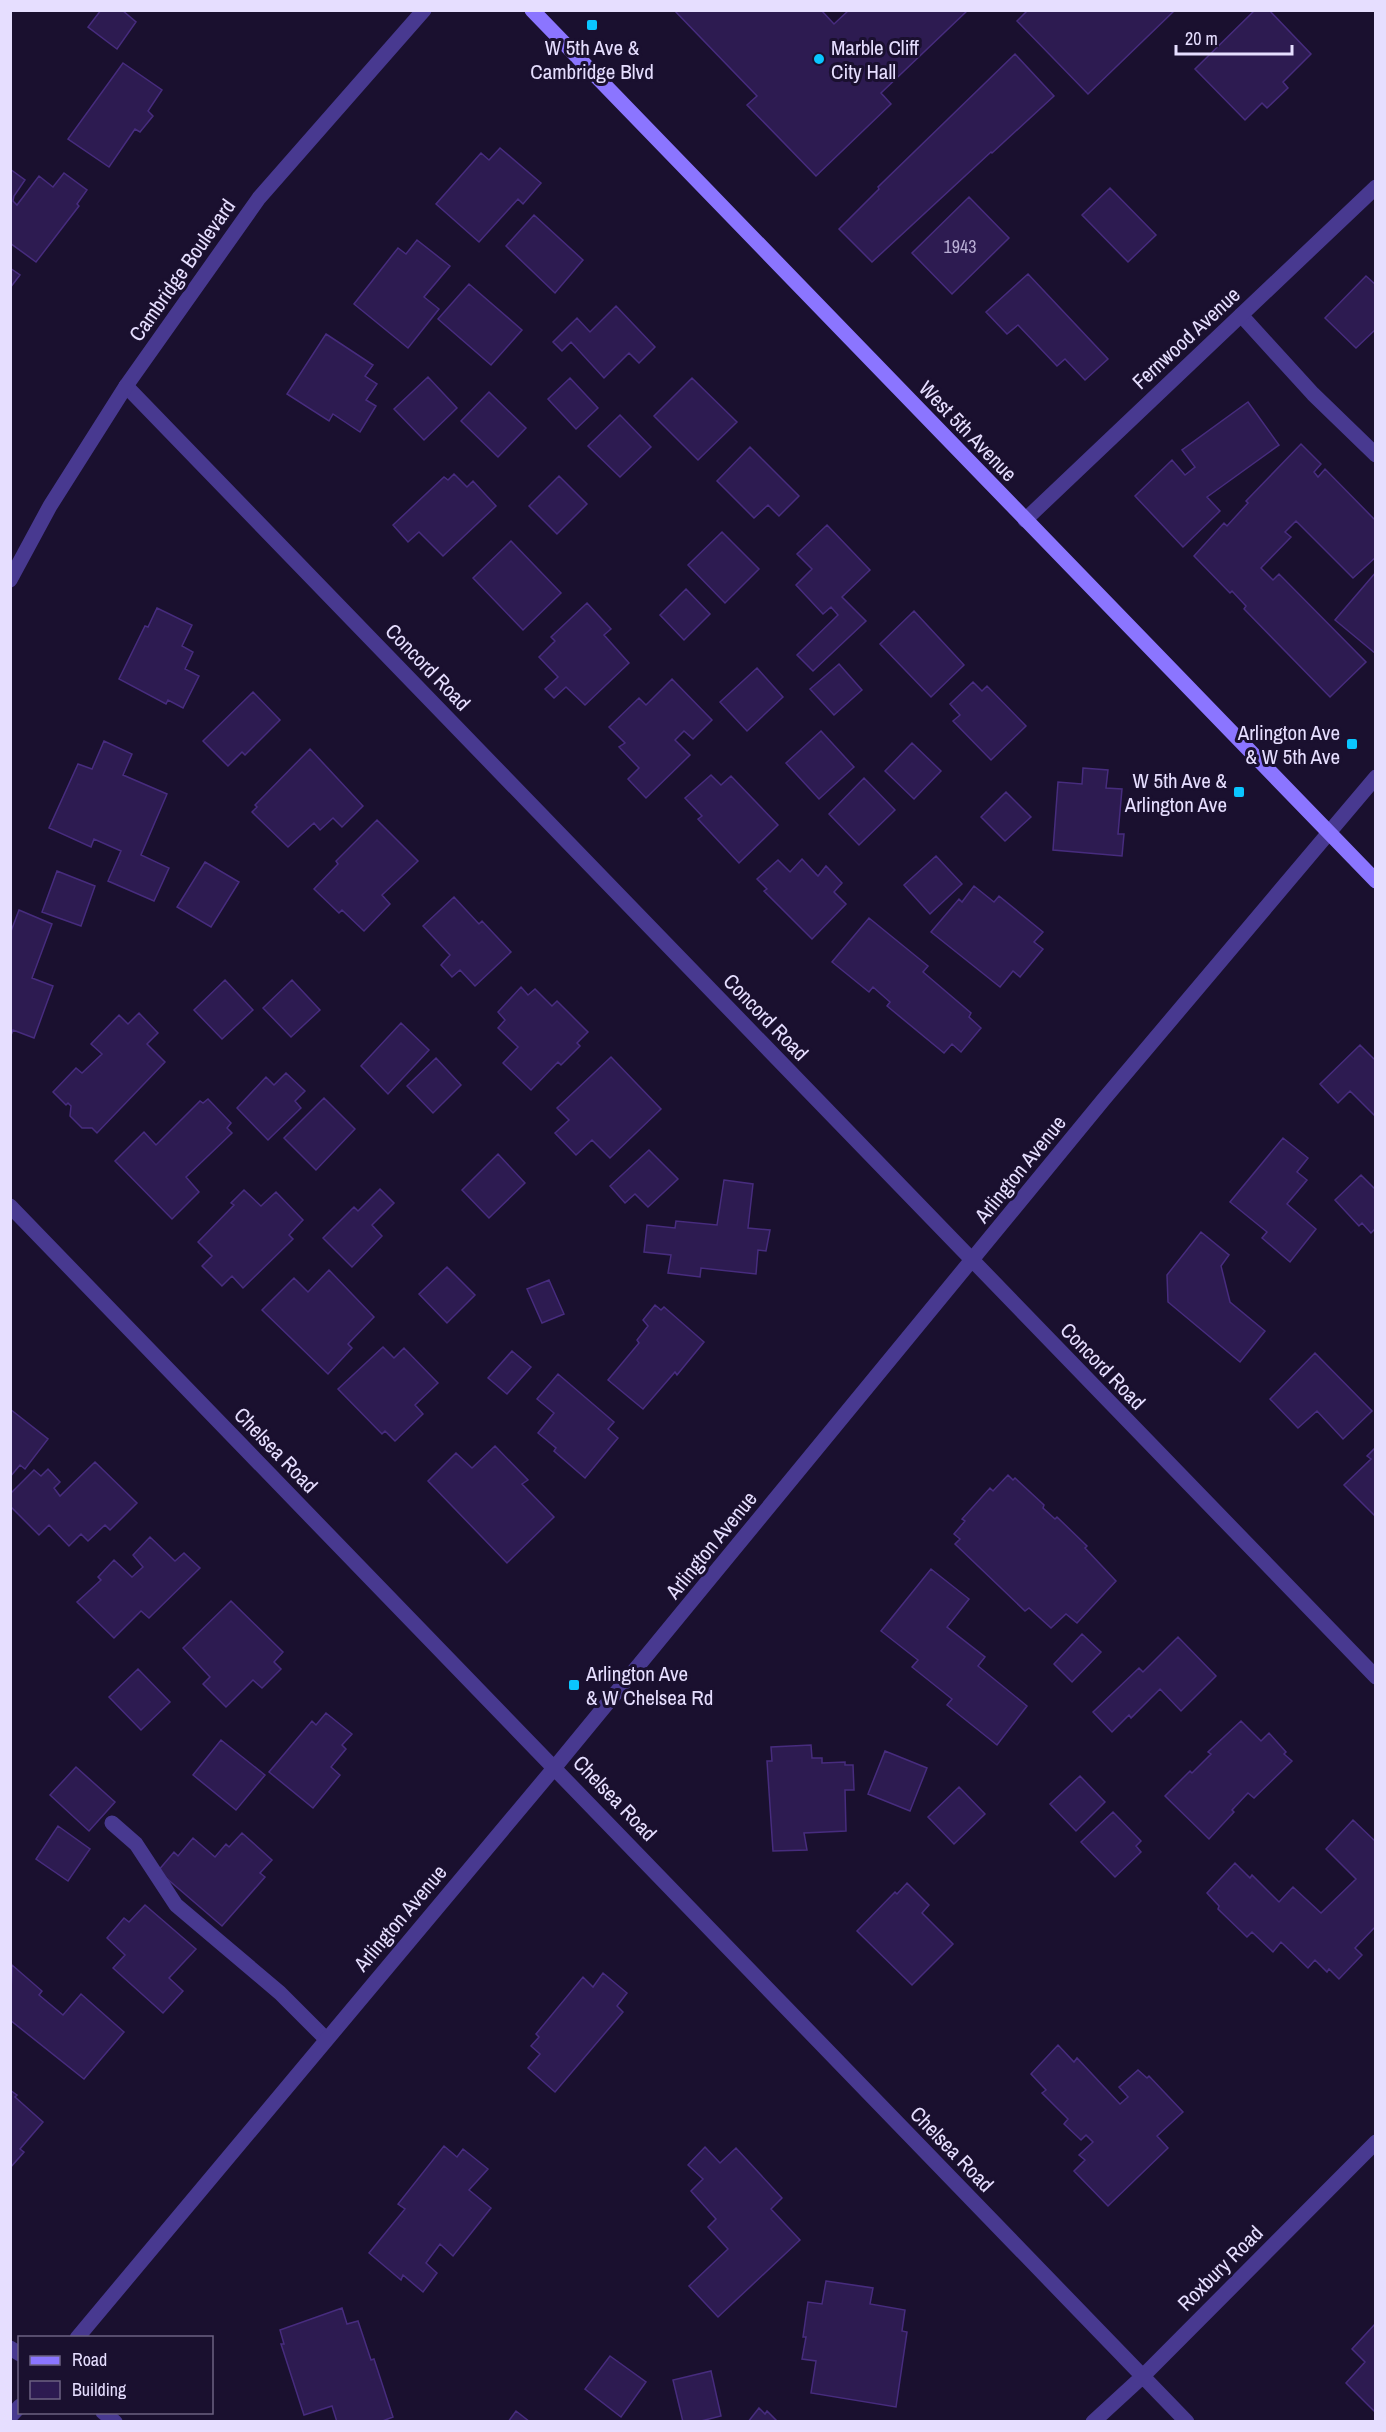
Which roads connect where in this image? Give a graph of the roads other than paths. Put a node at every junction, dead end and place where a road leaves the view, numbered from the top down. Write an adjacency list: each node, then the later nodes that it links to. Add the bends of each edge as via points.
1 (424, 10): 5 (street, Cambridge Boulevard, via 259,198)
2 (532, 10): 7 (main road, West 5th Avenue)
3 (1376, 187): 4 (street, Fernwood Avenue)
4 (1241, 315): 6 (street, via 1313,394); 7 (street, Fernwood Avenue)
5 (126, 386): 8 (street, Cambridge Boulevard, via 50,506); 13 (street, Concord Road)
6 (1376, 455)
7 (1025, 520): 10 (main road, West 5th Avenue)
8 (10, 580)
9 (1376, 777): 10 (street, Arlington Avenue)
10 (1329, 833): 11 (main road, West 5th Avenue); 13 (street, Arlington Avenue)
11 (1376, 881)
12 (10, 1206): 15 (street, Chelsea Road)
13 (972, 1261): 14 (street, Concord Road); 15 (street, Arlington Avenue)
14 (1376, 1677)
15 (555, 1767): 17 (street, Arlington Avenue); 20 (street, Chelsea Road)
16 (112, 1823): 17 (street, via 136,1844 176,1905 280,1993)
17 (326, 2038): 19 (street, Arlington Avenue)
18 (1376, 2142): 20 (street, Roxbury Road)
19 (78, 2336)
20 (1142, 2377): 21 (street, Roxbury Road); 22 (street, Chelsea Road)
21 (1093, 2421)
22 (1187, 2421)

